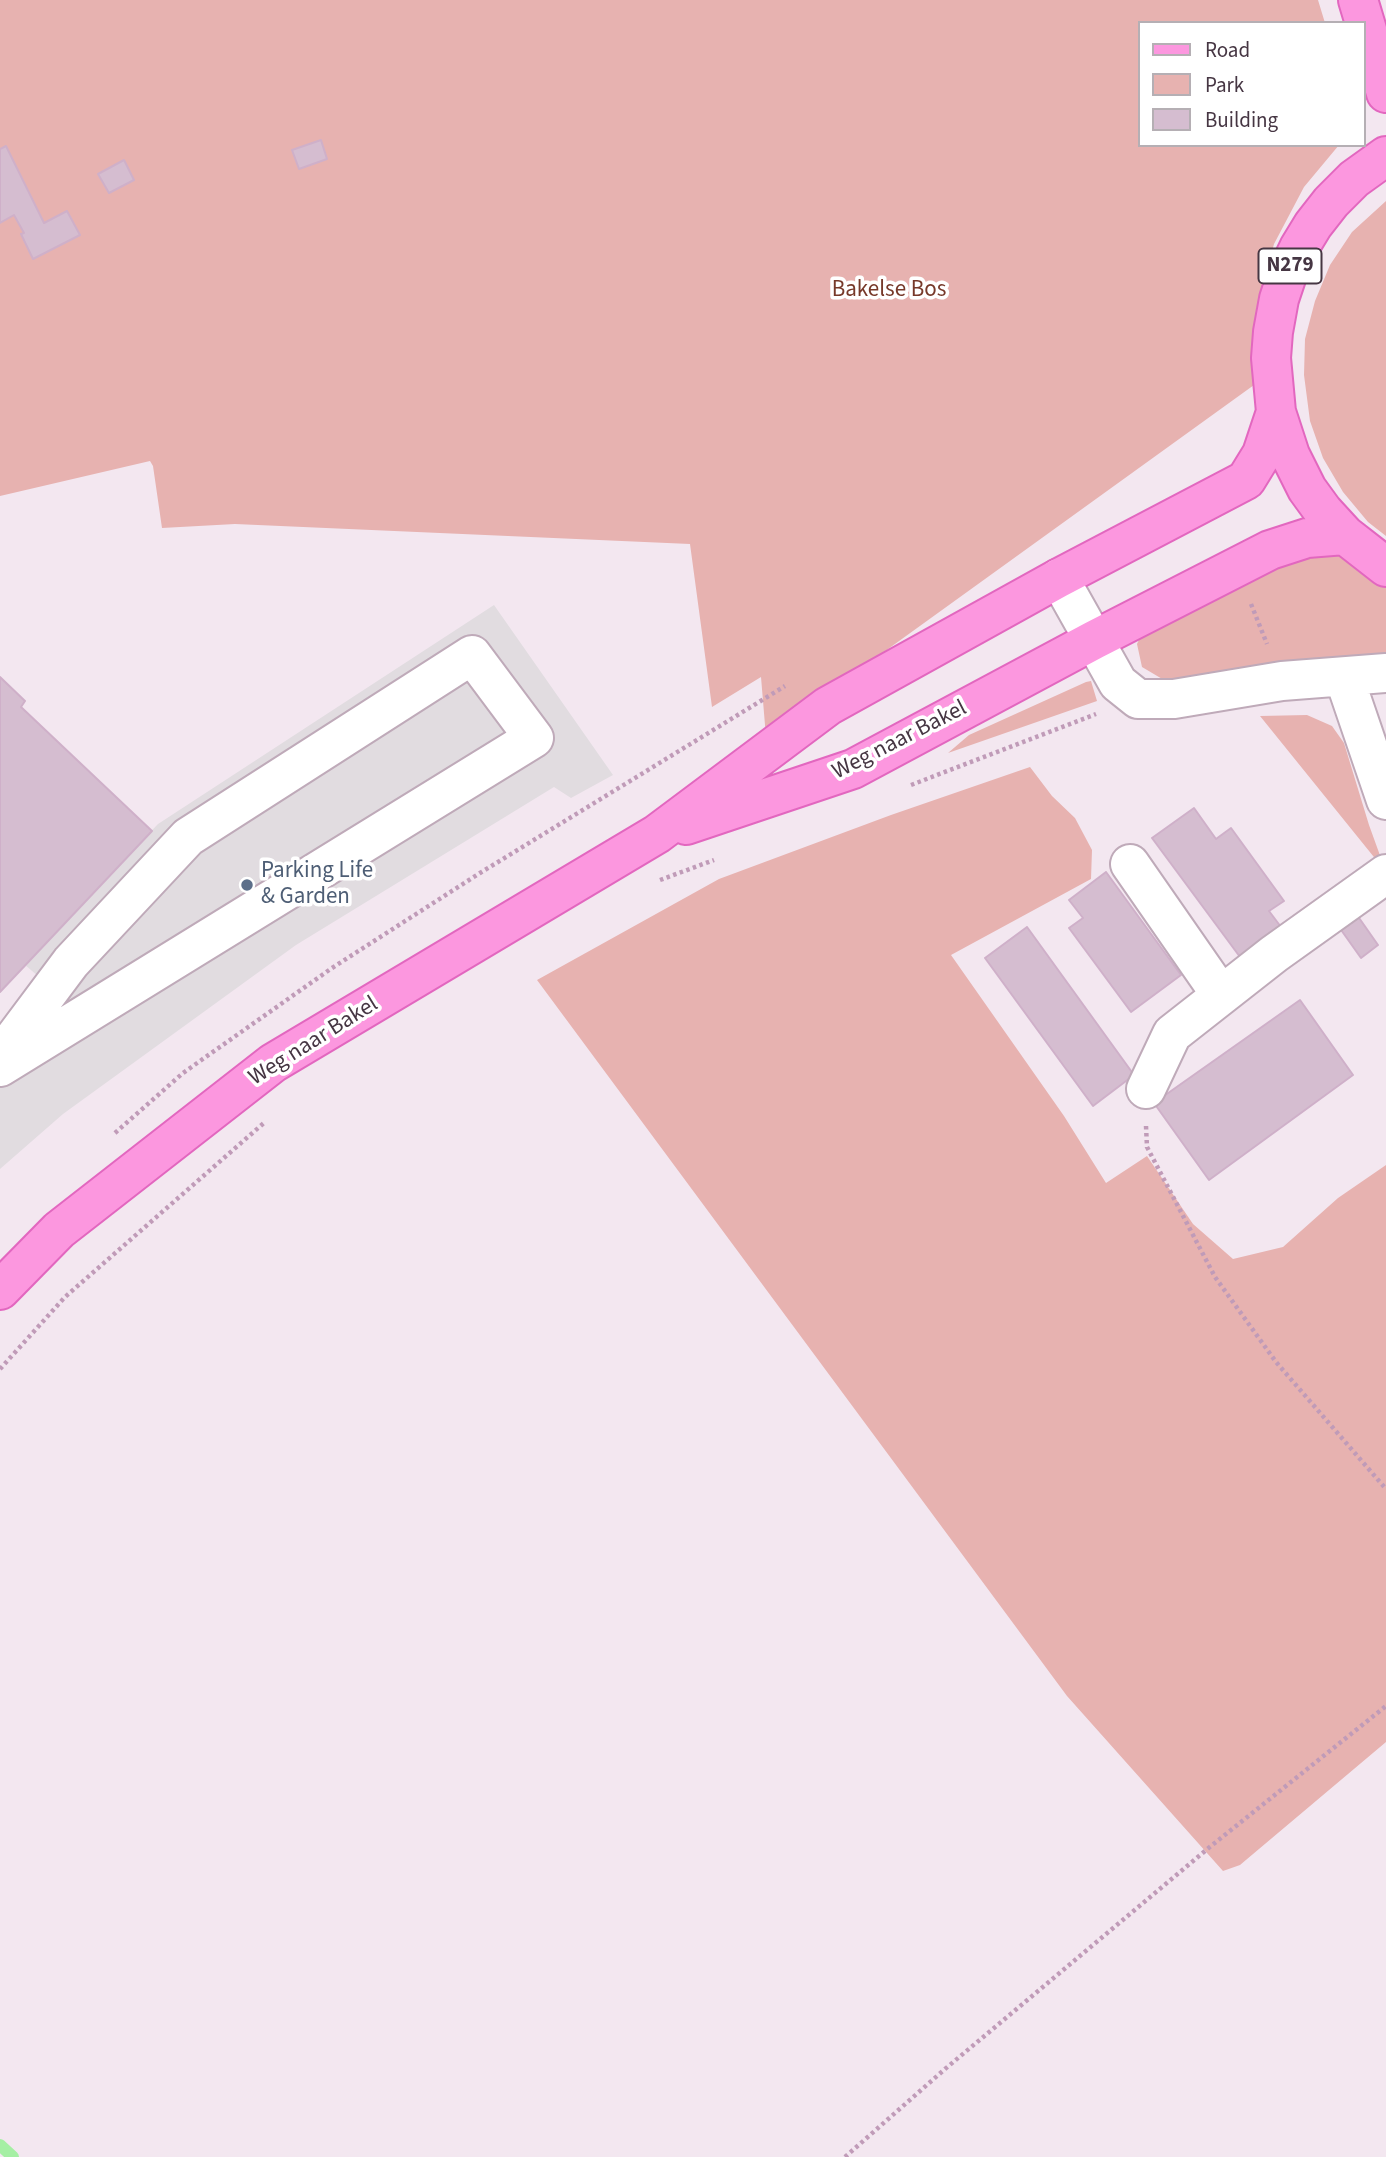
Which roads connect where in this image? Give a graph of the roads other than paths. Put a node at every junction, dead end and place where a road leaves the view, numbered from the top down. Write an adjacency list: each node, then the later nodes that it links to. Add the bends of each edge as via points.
1 (1358, 0): 2 (main road)
2 (1364, 21)
3 (1365, 23): 4 (main road)
4 (1386, 93)
5 (1386, 156): 6 (main road, N279, via 1331,202 1289,269 1273,332)
6 (1276, 412): 7 (main road, N279, via 1307,489); 9 (main road, Weg naar Bakel, via 1262,454 1246,480)
7 (1345, 535): 8 (main road, N279); 10 (main road, Weg naar Bakel, via 1307,538 1270,550)
8 (1386, 566)
9 (1059, 578): 10 (street); 14 (main road, Weg naar Bakel, via 828,706)
10 (1094, 640): 12 (street, via 1118,683 1138,699 1174,699 1282,681); 14 (main road, Weg naar Bakel, via 853,769)
11 (1386, 673): 12 (street)
12 (1345, 677): 13 (street)
13 (1386, 800)
14 (657, 834): 21 (main road, Weg naar Bakel, via 274,1063 59,1230)
15 (1130, 864): 17 (street)
16 (1386, 874): 17 (street)
17 (1221, 995): 20 (street, via 1172,1034)
18 (0, 1057): 19 (street, via 71,962 188,837 472,655 534,738)
19 (0, 1067)
20 (1146, 1089)
21 (0, 1290)

